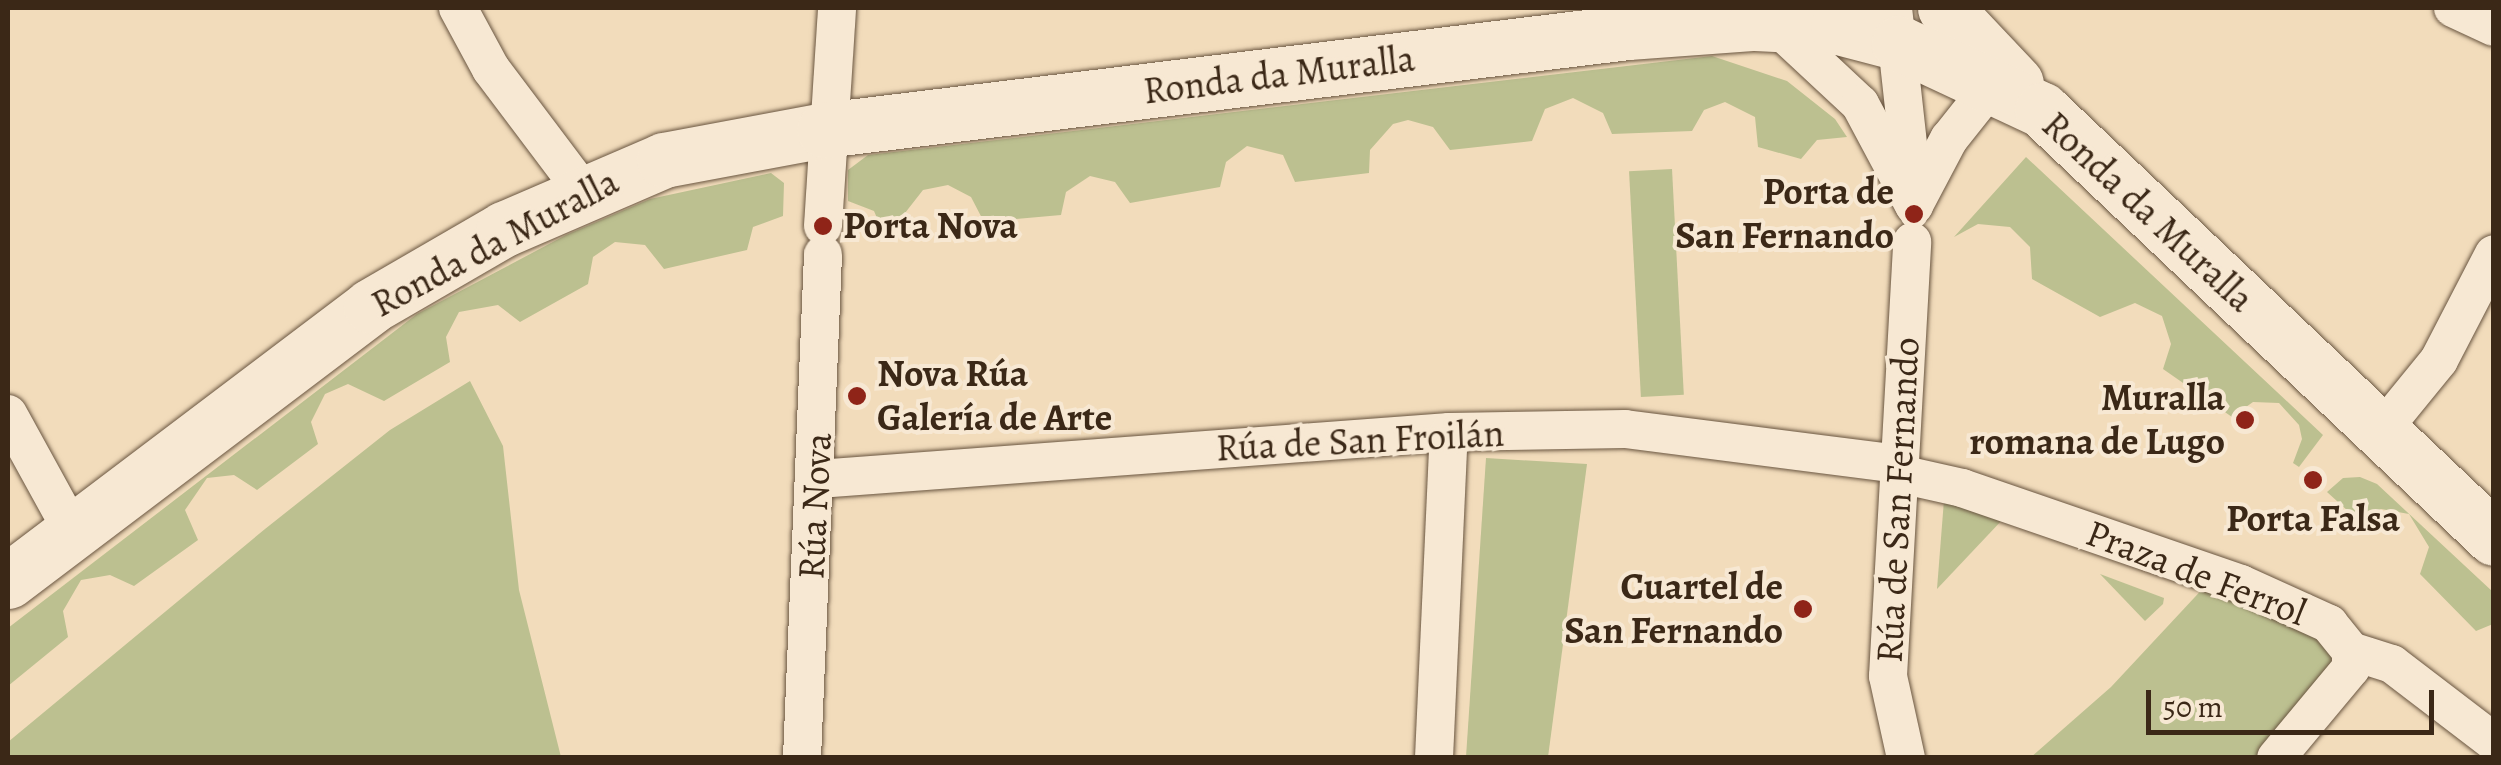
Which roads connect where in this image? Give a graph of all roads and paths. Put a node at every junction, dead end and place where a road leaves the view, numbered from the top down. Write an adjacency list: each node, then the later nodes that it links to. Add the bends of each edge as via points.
1 (458, 8): 11 (street, via 492,69)
2 (836, 8): 10 (street, Rúa Nova)
3 (1945, 8): 9 (street)
4 (2453, 8): 7 (street)
5 (1796, 15): 6 (street, Ronda da Muralla, via 1838,27); 10 (street, Ronda da Muralla); 12 (street, via 1860,104)
6 (1896, 25): 8 (street, Ronda da Muralla); 12 (street, Rúa de San Fernando)
7 (2494, 27)
8 (1992, 84): 9 (street, Ronda da Muralla); 12 (street, Rúa de San Fernando, via 1950,139)
9 (2042, 110): 16 (street, Ronda da Muralla)
10 (824, 130): 11 (street, Ronda da Muralla, via 711,146); 19 (street, Rúa Nova)
11 (583, 191): 20 (street, Ronda da Muralla, via 371,306)
12 (1913, 220): 18 (street, Rúa de San Fernando)
13 (2494, 254): 14 (street)
14 (2483, 309): 16 (street)
15 (8, 414): 20 (street)
16 (2382, 430): 21 (street, Ronda da Muralla)
17 (1449, 432): 18 (street, Rúa de San Froilán, via 1625,429); 19 (street, Rúa de San Froilán); 26 (street)
18 (1900, 469): 23 (street, Praza de Ferrol, via 2241,584 2329,624); 27 (street, Rúa de San Fernando, via 1888,676)
19 (818, 478): 25 (street, Rúa Nova)
20 (74, 534): 22 (street, Ronda da Muralla)
21 (2494, 538)
22 (8, 581)
23 (2350, 650): 24 (street, via 2392,664); 28 (street, Praza de Ferrol, via 2345,680)
24 (2494, 742)
25 (802, 758)
26 (1434, 758)
27 (1906, 758)
28 (2276, 758)

